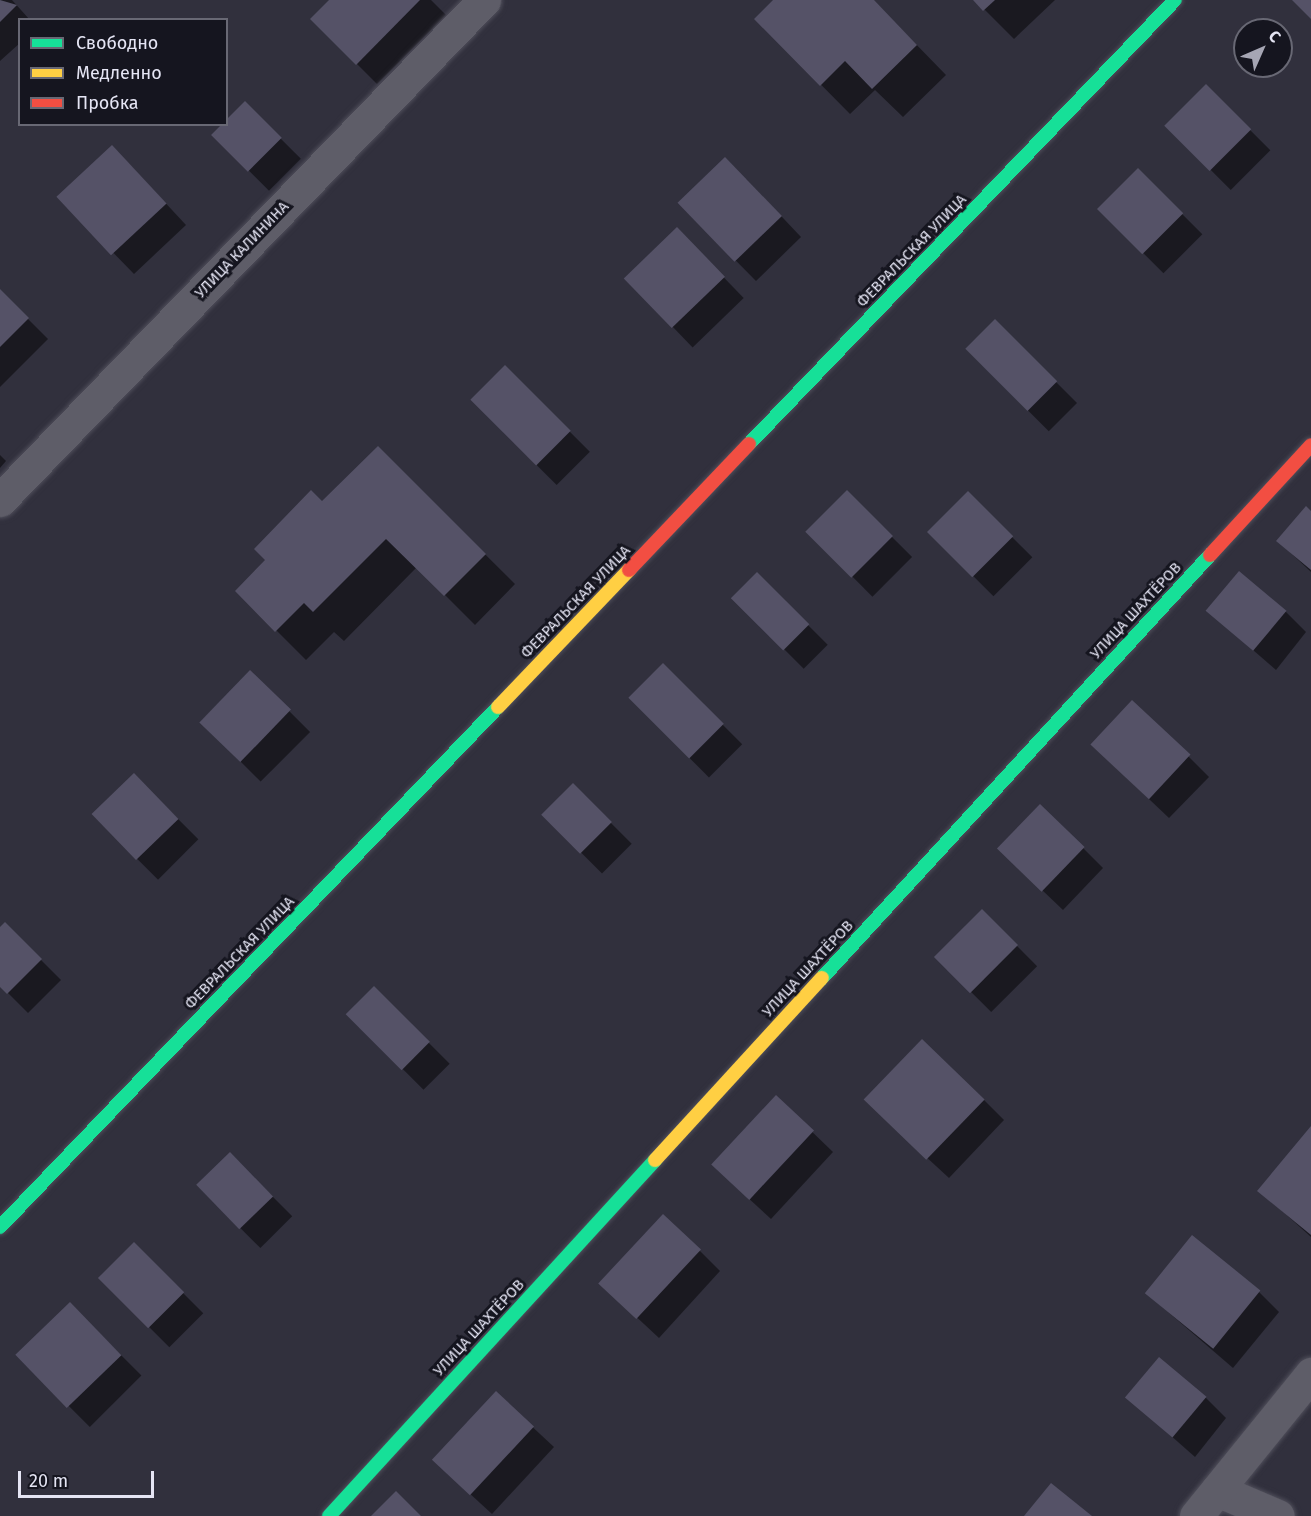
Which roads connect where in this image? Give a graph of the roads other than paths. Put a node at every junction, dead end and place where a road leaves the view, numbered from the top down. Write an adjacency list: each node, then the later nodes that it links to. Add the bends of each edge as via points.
1 (484, 0): 4 (street, УЛИЦА КАЛИНИНА)
2 (1175, 0): 5 (street, ФЕВРАЛЬСКАЯ УЛИЦА)
3 (1311, 445): 8 (street, УЛИЦА ШАХТЁРОВ)
4 (0, 500)
5 (0, 1227)
6 (1311, 1374): 7 (street)
7 (1217, 1490): 9 (street); 10 (street)
8 (329, 1516)
9 (1196, 1516)
10 (1278, 1516)

